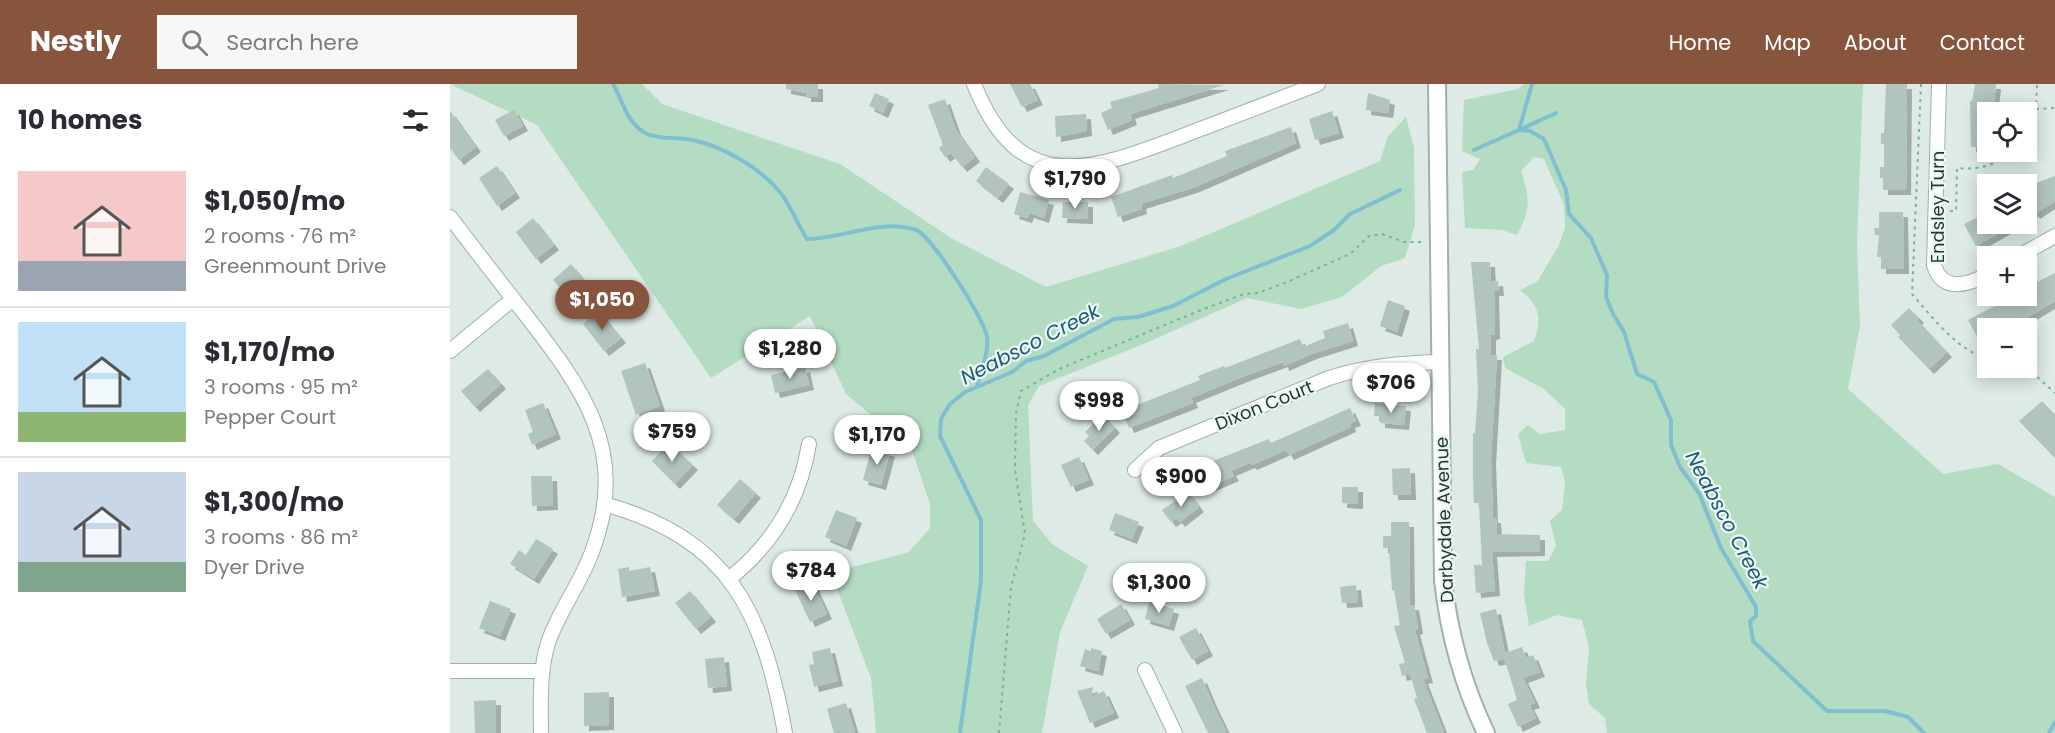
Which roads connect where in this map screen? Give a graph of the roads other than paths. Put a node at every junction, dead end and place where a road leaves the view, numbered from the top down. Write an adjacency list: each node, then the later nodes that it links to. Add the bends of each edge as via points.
1 (974, 84): 2 (street, via 992,122 1019,150 1052,165 1081,168 1118,160)
2 (1318, 84)
3 (1437, 84): 11 (street, Darbydale Avenue)
4 (1939, 84): 8 (street, Endsley Turn, via 1934,265 1940,277 1950,284 1960,285)
5 (450, 218): 9 (street)
6 (2055, 236): 7 (street)
7 (2037, 246)
8 (1977, 278)
9 (513, 299): 10 (street); 14 (street, via 568,369 591,413 603,456)
10 (450, 351)
11 (1440, 362): 13 (street, Dixon Court, via 1391,363 1329,378 1159,448); 22 (street, Darbydale Avenue, via 1447,612 1461,673)
12 (809, 444): 15 (street, via 806,468 780,526)
13 (1135, 470)
14 (604, 504): 15 (street, via 634,512 676,532); 18 (street, via 593,551 549,642)
15 (729, 579): 20 (street, via 765,645)
16 (450, 670): 18 (street)
17 (1145, 670): 21 (street)
18 (542, 671): 19 (street)
19 (542, 733)
20 (786, 733)
21 (1175, 733)
22 (1486, 733)

